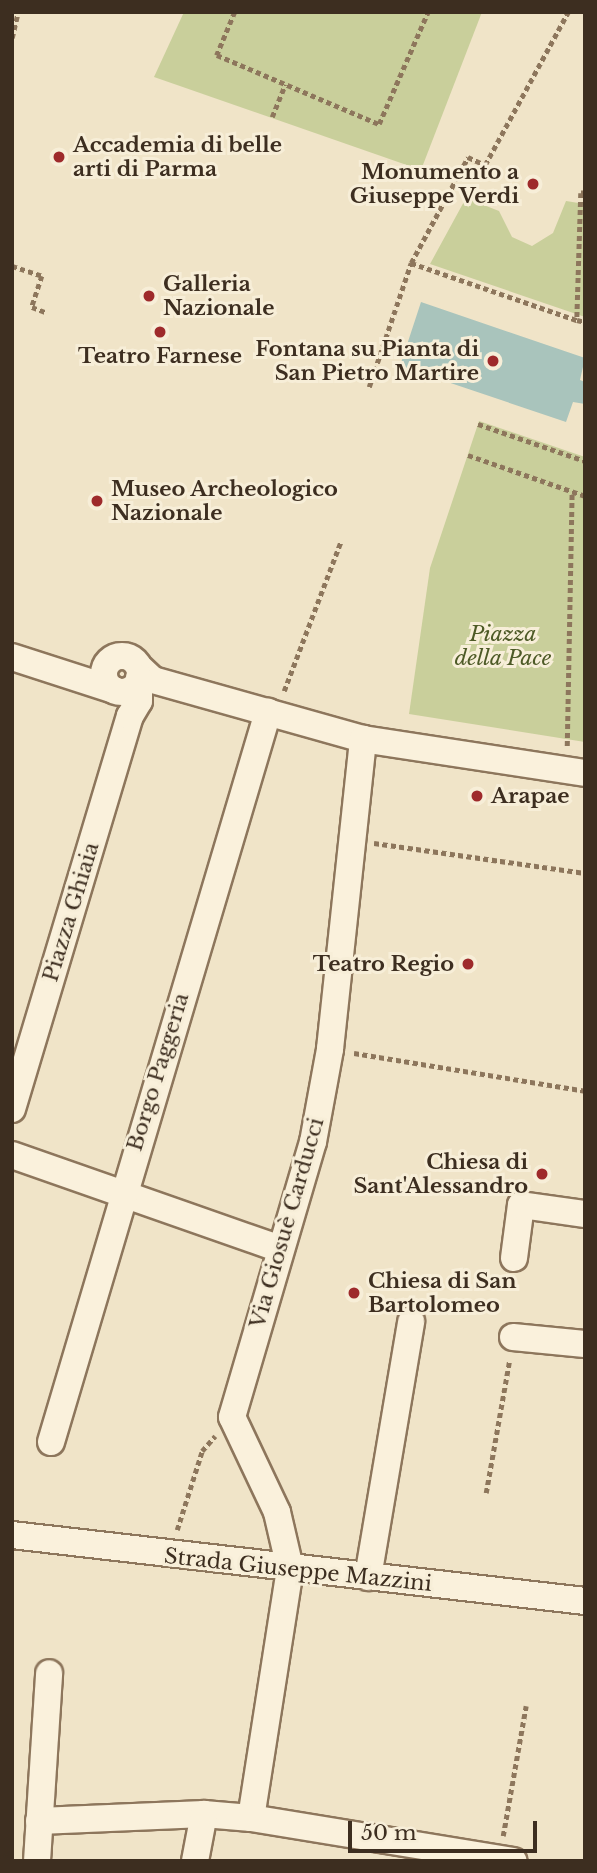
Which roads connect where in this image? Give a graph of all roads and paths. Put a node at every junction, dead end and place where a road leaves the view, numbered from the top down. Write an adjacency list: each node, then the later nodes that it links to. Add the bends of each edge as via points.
1 (18, 12): 5 (path)
2 (235, 12): 6 (path, via 216,55)
3 (428, 12): 6 (path, via 379,124)
4 (568, 12): 9 (path, via 485,166 468,157)
5 (12, 38)
6 (285, 84): 7 (path)
7 (272, 117)
8 (585, 193): 12 (path, via 580,192)
9 (411, 263): 12 (path); 14 (path)
10 (12, 266): 11 (path, via 42,276 32,307)
11 (45, 312)
12 (577, 320): 13 (path)
13 (585, 322)
14 (369, 387)
15 (478, 424): 17 (path)
16 (468, 455): 18 (path)
17 (585, 461)
18 (572, 491): 19 (path); 26 (path)
19 (585, 496)
20 (341, 541): 24 (path, via 278,708)
21 (12, 657): 22 (street)
22 (75, 674): 23 (street); 23 (street, via 126,656)
23 (128, 681): 24 (street, via 150,679); 31 (street, Piazza Ghiaia, via 141,695 130,716)
24 (268, 712): 25 (street); 33 (street, Borgo Paggeria)
25 (363, 739): 26 (street); 27 (street, Via Giosuè Carducci)
26 (575, 771)
27 (355, 840): 28 (path); 29 (street, Via Giosuè Carducci)
28 (585, 873)
29 (330, 1049): 30 (path); 35 (street, Via Giosuè Carducci, via 313,1142)
30 (585, 1091)
31 (12, 1109)
32 (12, 1155): 33 (street)
33 (122, 1192): 35 (street); 41 (street, Borgo Paggeria)
34 (585, 1214): 36 (street, via 522,1205)
35 (280, 1250): 40 (street, Via Giosuè Carducci)
36 (514, 1258)
37 (411, 1322): 46 (street)
38 (513, 1337): 39 (street); 42 (path)
39 (585, 1344)
40 (232, 1417): 43 (path, via 202,1451); 45 (street, via 277,1511)
41 (51, 1438)
42 (486, 1493)
43 (176, 1531)
44 (12, 1535): 45 (street, Strada Giuseppe Mazzini)
45 (290, 1568): 46 (street, Strada Giuseppe Mazzini); 51 (street)
46 (368, 1577): 47 (street, Strada Giuseppe Mazzini)
47 (585, 1601)
48 (48, 1673): 52 (street)
49 (526, 1706): 53 (path)
50 (204, 1814): 51 (street); 52 (street); 55 (street)
51 (251, 1818): 53 (street)
52 (39, 1821): 54 (street)
53 (506, 1859)
54 (37, 1861)
55 (195, 1861)

